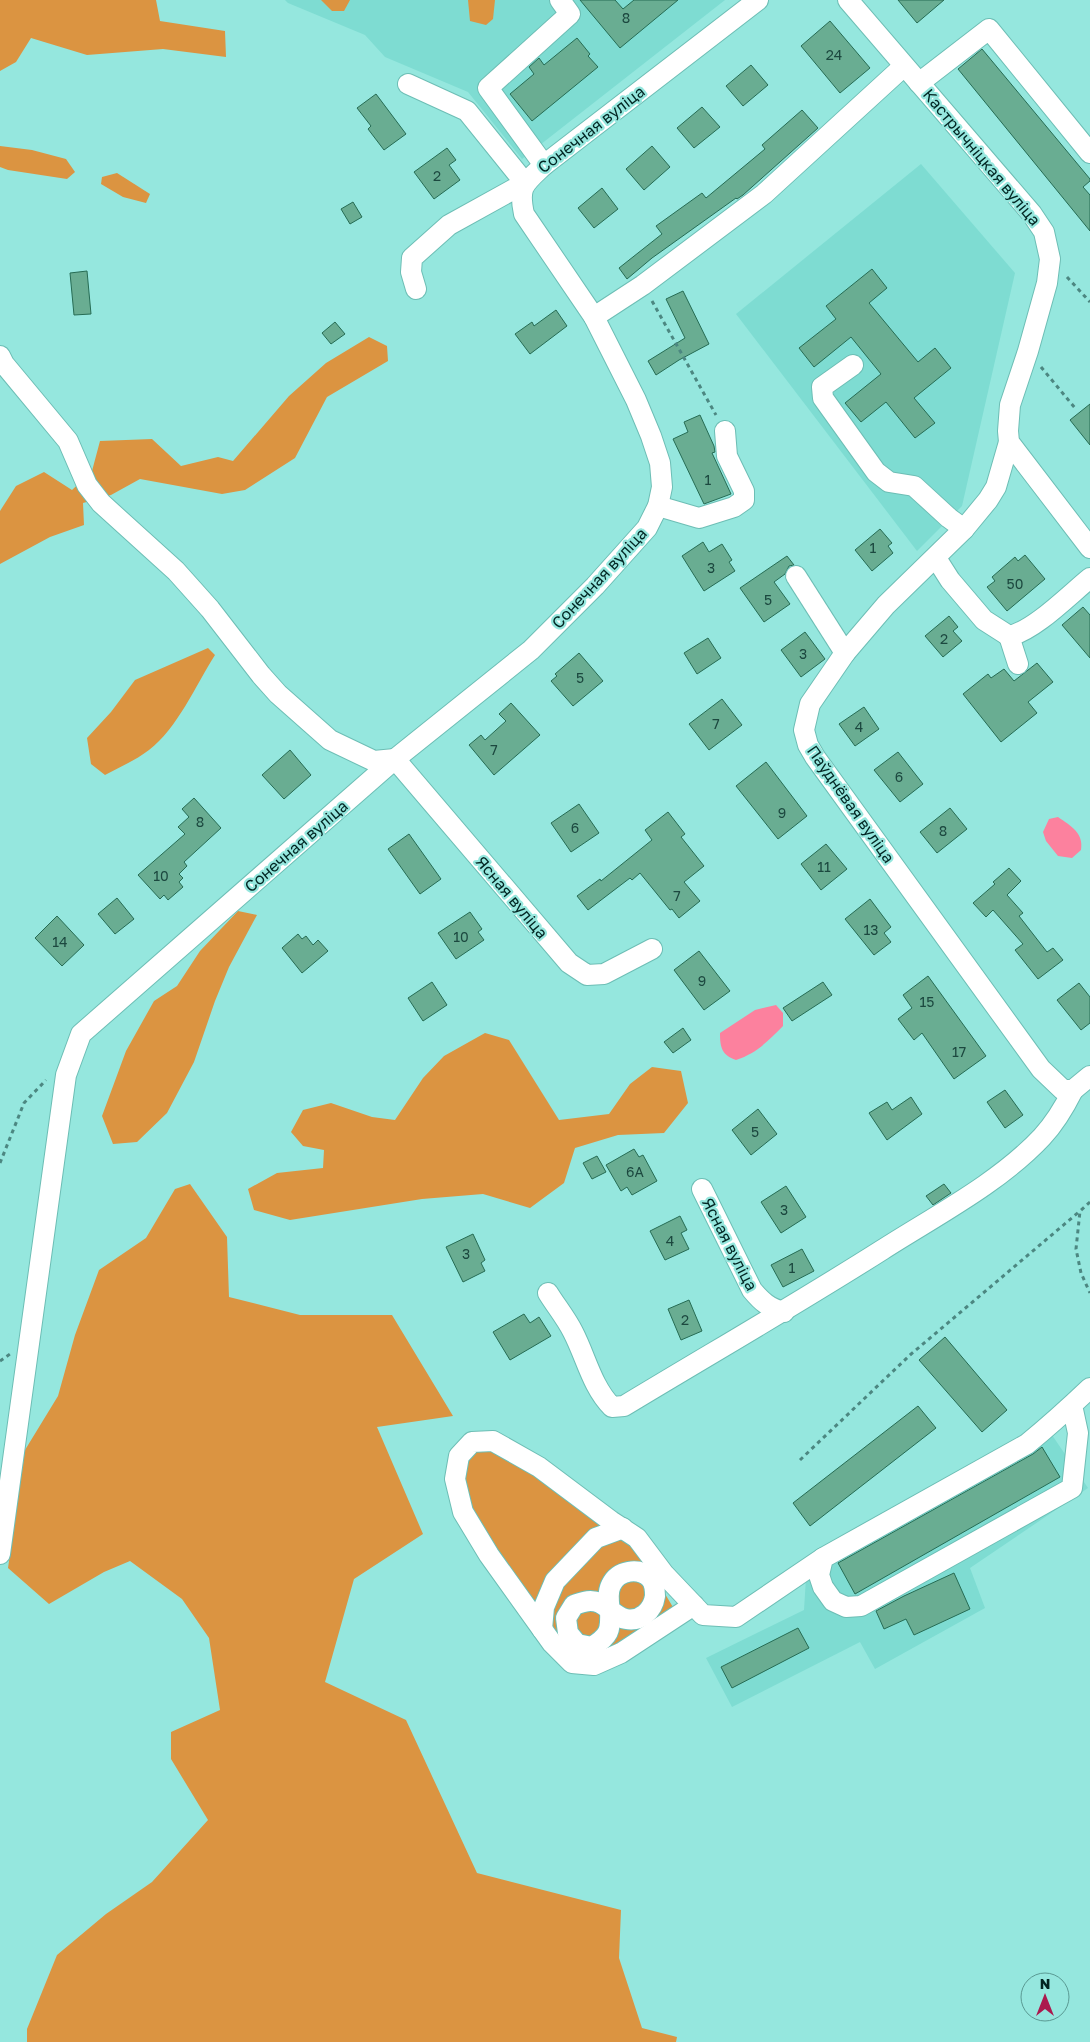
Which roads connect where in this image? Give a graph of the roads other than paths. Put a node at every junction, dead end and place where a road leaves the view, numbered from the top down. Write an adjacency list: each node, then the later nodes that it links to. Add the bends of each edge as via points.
1 (560, 0): 8 (street, via 570,14 488,88)
2 (758, 0): 8 (street, Сонечная вуліца)
3 (848, 0): 4 (street, Кастрычніцкая вуліца)
4 (904, 66): 5 (street, Кастрычніцкая вуліца); 11 (street, via 764,194 643,285)
5 (919, 83): 7 (street, via 989,29); 15 (street, Кастрычніцкая вуліца, via 1044,232 1050,259 1047,283 1010,405)
6 (408, 84): 9 (street, via 467,111)
7 (1090, 153)
8 (544, 165): 9 (street, Сонечная вуліца)
9 (525, 183): 10 (street, via 449,225 412,258 411,272); 11 (street, Сонечная вуліца, via 520,197 524,214)
10 (416, 288)
11 (594, 317): 16 (street, Сонечная вуліца, via 651,436 660,463 662,486)
12 (0, 356): 25 (street, via 68,441 87,485 96,497 176,572 278,694 330,740 374,761)
13 (853, 365): 17 (street, via 822,387 823,398 876,472 889,482 914,486)
14 (725, 431): 16 (street, via 727,456 744,491 744,500 734,507 699,518)
15 (1009, 442): 17 (street, Паўднёвая вуліца, via 996,487); 18 (street)
16 (658, 506): 25 (street, Сонечная вуліца, via 647,528 595,586 530,650)
17 (964, 529): 19 (street, Паўднёвая вуліца)
18 (1090, 548)
19 (936, 558): 22 (street, via 984,620); 23 (street, Паўднёвая вуліца, via 886,604)
20 (796, 576): 23 (street)
21 (1090, 578): 22 (street, via 1034,624 1019,634)
22 (1009, 636): 24 (street)
23 (845, 653): 28 (street, Паўднёвая вуліца, via 810,704 804,730 808,744 1042,1069 1064,1090)
24 (1018, 664)
25 (395, 759): 26 (street, Ясная вуліца, via 570,963 587,975 604,974); 35 (street, Сонечная вуліца, via 81,1034 66,1075)
26 (652, 949)
27 (1090, 1076): 28 (street)
28 (1073, 1090): 31 (street, via 1062,1112 1043,1137 1015,1162 980,1188)
29 (702, 1190): 31 (street, Ясная вуліца, via 752,1290 769,1308)
30 (548, 1292): 31 (street, via 573,1332 605,1400 612,1407 624,1406)
31 (784, 1312)
32 (1090, 1388): 33 (street)
33 (1072, 1405): 36 (street, via 1027,1444); 36 (street, via 1078,1433 1072,1488 860,1606 846,1606 833,1601 819,1575)
34 (623, 1528): 37 (street, via 637,1538); 39 (street, via 596,1538 555,1581 544,1607); 39 (street, via 539,1467 493,1441 472,1442 459,1456 455,1478 463,1512 489,1555)
35 (0, 1554)
36 (823, 1558): 38 (street, via 736,1617 703,1615)
37 (659, 1578): 37 (street, via 633,1570 619,1576 611,1584 610,1611 626,1619 641,1618 651,1608); 38 (street)
38 (694, 1605): 39 (street, via 621,1653 594,1664 572,1663)
39 (542, 1629)

